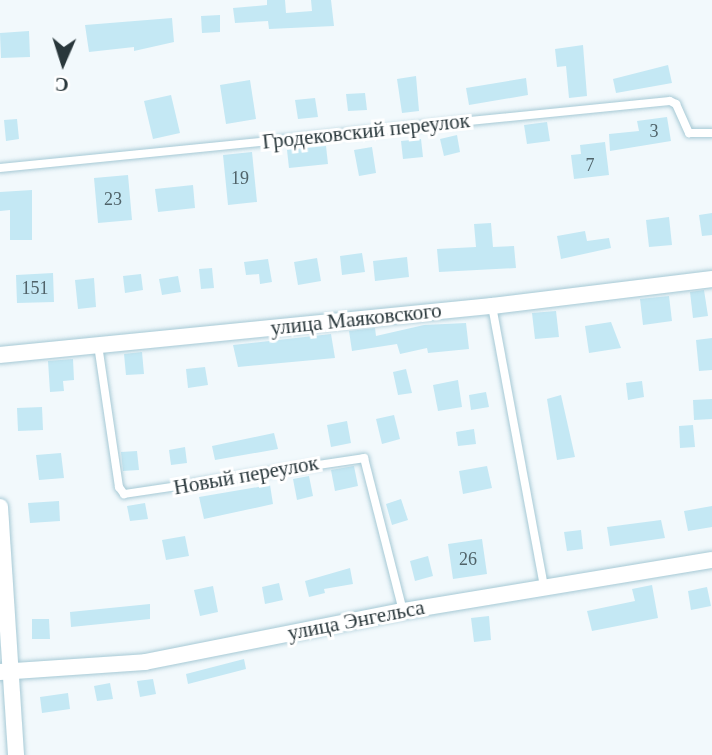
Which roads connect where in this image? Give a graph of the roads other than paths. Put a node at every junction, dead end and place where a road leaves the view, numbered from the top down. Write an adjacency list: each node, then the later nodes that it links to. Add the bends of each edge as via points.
1 (712, 133): 2 (lane, Гродековский переулок, via 689,132 677,104 670,101)
2 (0, 168)
3 (712, 279): 4 (street, улица Маяковского)
4 (492, 306): 5 (street, улица Маяковского); 9 (lane)
5 (97, 344): 6 (street, улица Маяковского); 10 (lane, Новый переулок, via 119,487 124,494 364,458)
6 (0, 355)
7 (0, 508): 11 (street)
8 (712, 560): 9 (street, улица Энгельса)
9 (544, 587): 10 (street, улица Энгельса)
10 (402, 611): 11 (street, улица Энгельса, via 145,662)
11 (7, 671): 12 (street)
12 (16, 755)

